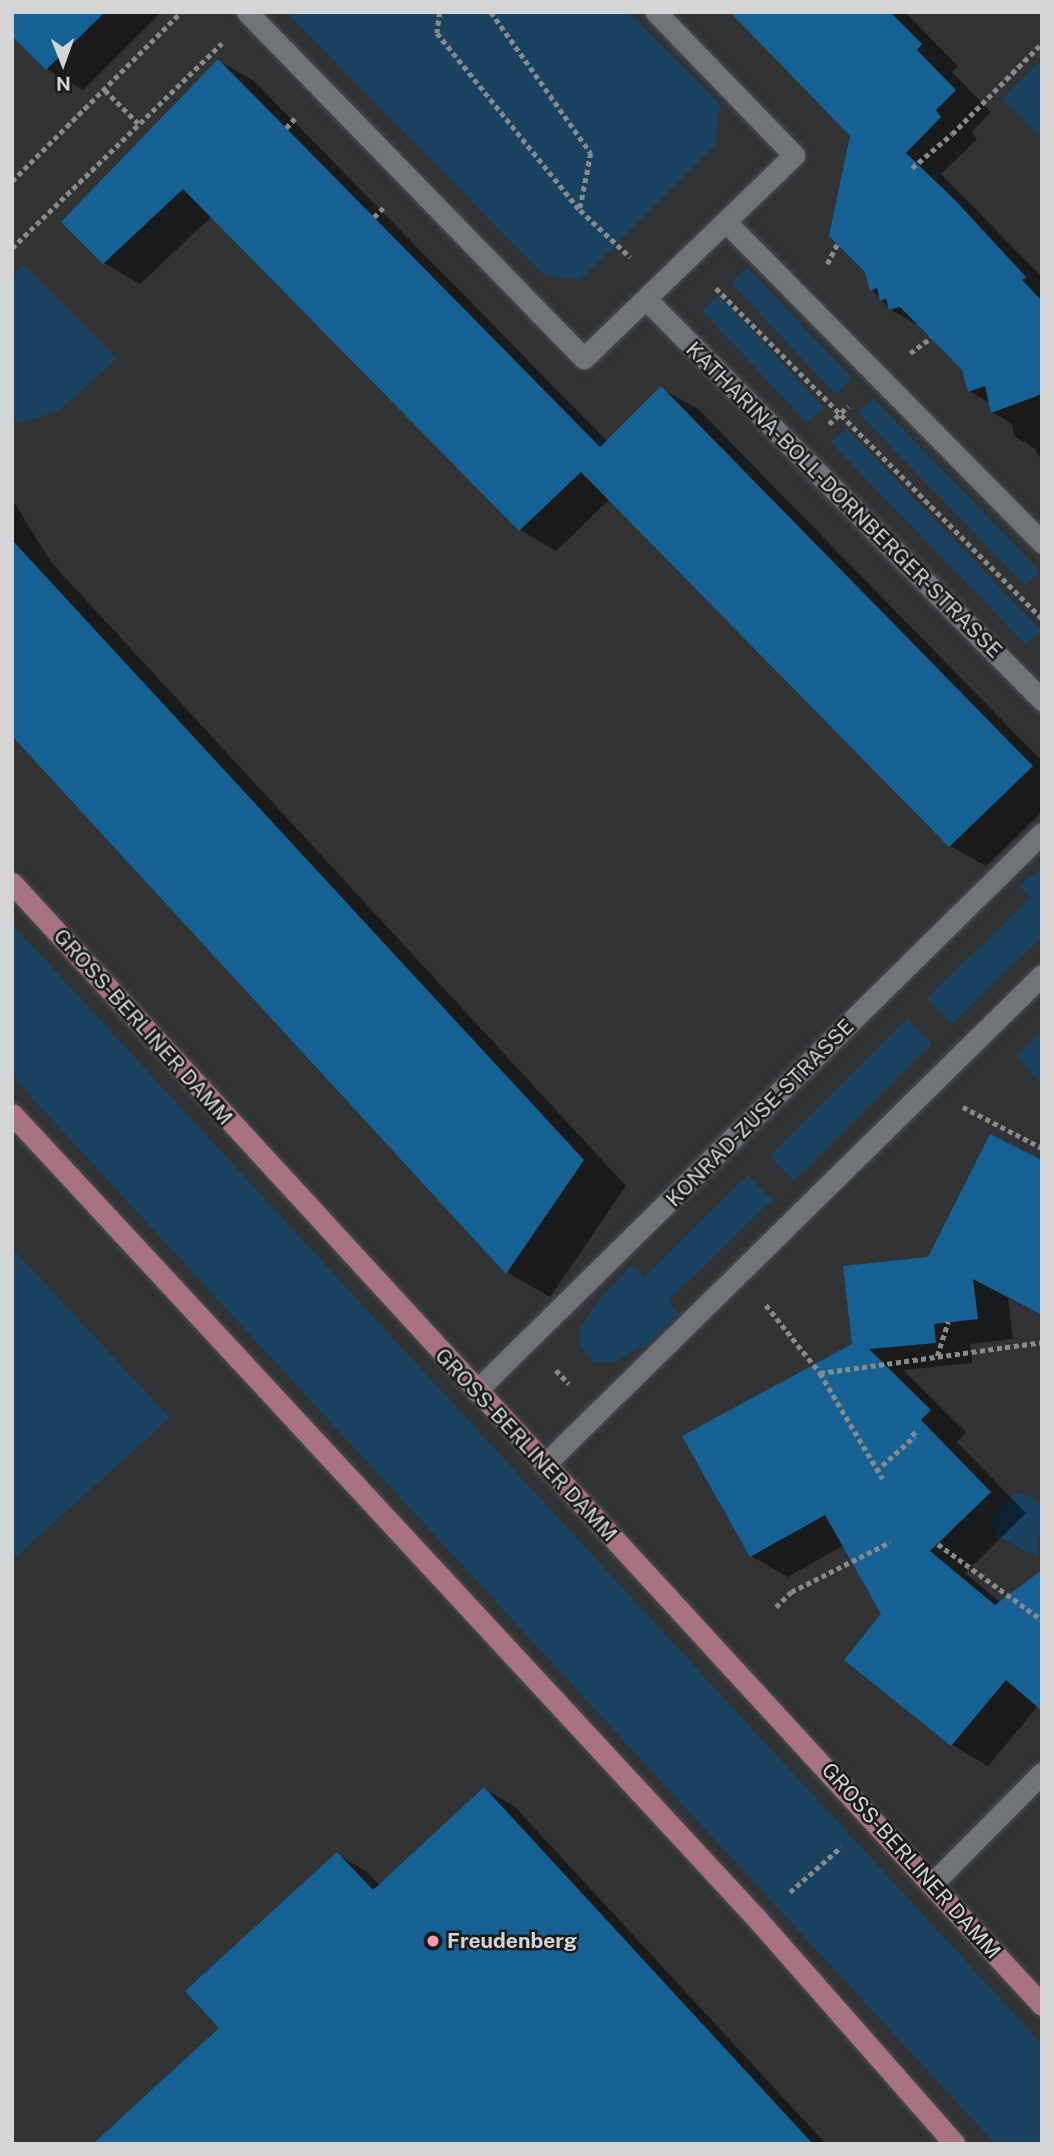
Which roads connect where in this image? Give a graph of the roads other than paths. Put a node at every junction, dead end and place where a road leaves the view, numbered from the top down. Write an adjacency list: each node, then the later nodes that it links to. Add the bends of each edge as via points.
1 (656, 12): 3 (street, via 794,155)
2 (248, 14): 4 (street, via 584,358)
3 (726, 222): 4 (street); 5 (street)
4 (646, 299): 6 (street, KATHARINA-BOLL-DORNBERGER-STRASSE)
5 (1042, 542)
6 (1042, 700)
7 (1042, 833): 11 (street, KONRAD-ZUSE-STRASSE)
8 (12, 883): 11 (main road, GROSS-BERLINER DAMM)
9 (1042, 975): 12 (street)
10 (12, 1114): 16 (main road, via 740,1899)
11 (476, 1391): 12 (main road, GROSS-BERLINER DAMM)
12 (544, 1465): 14 (main road, GROSS-BERLINER DAMM)
13 (1042, 1773): 14 (street)
14 (932, 1884): 15 (main road, GROSS-BERLINER DAMM)
15 (1042, 2005)
16 (955, 2144)

